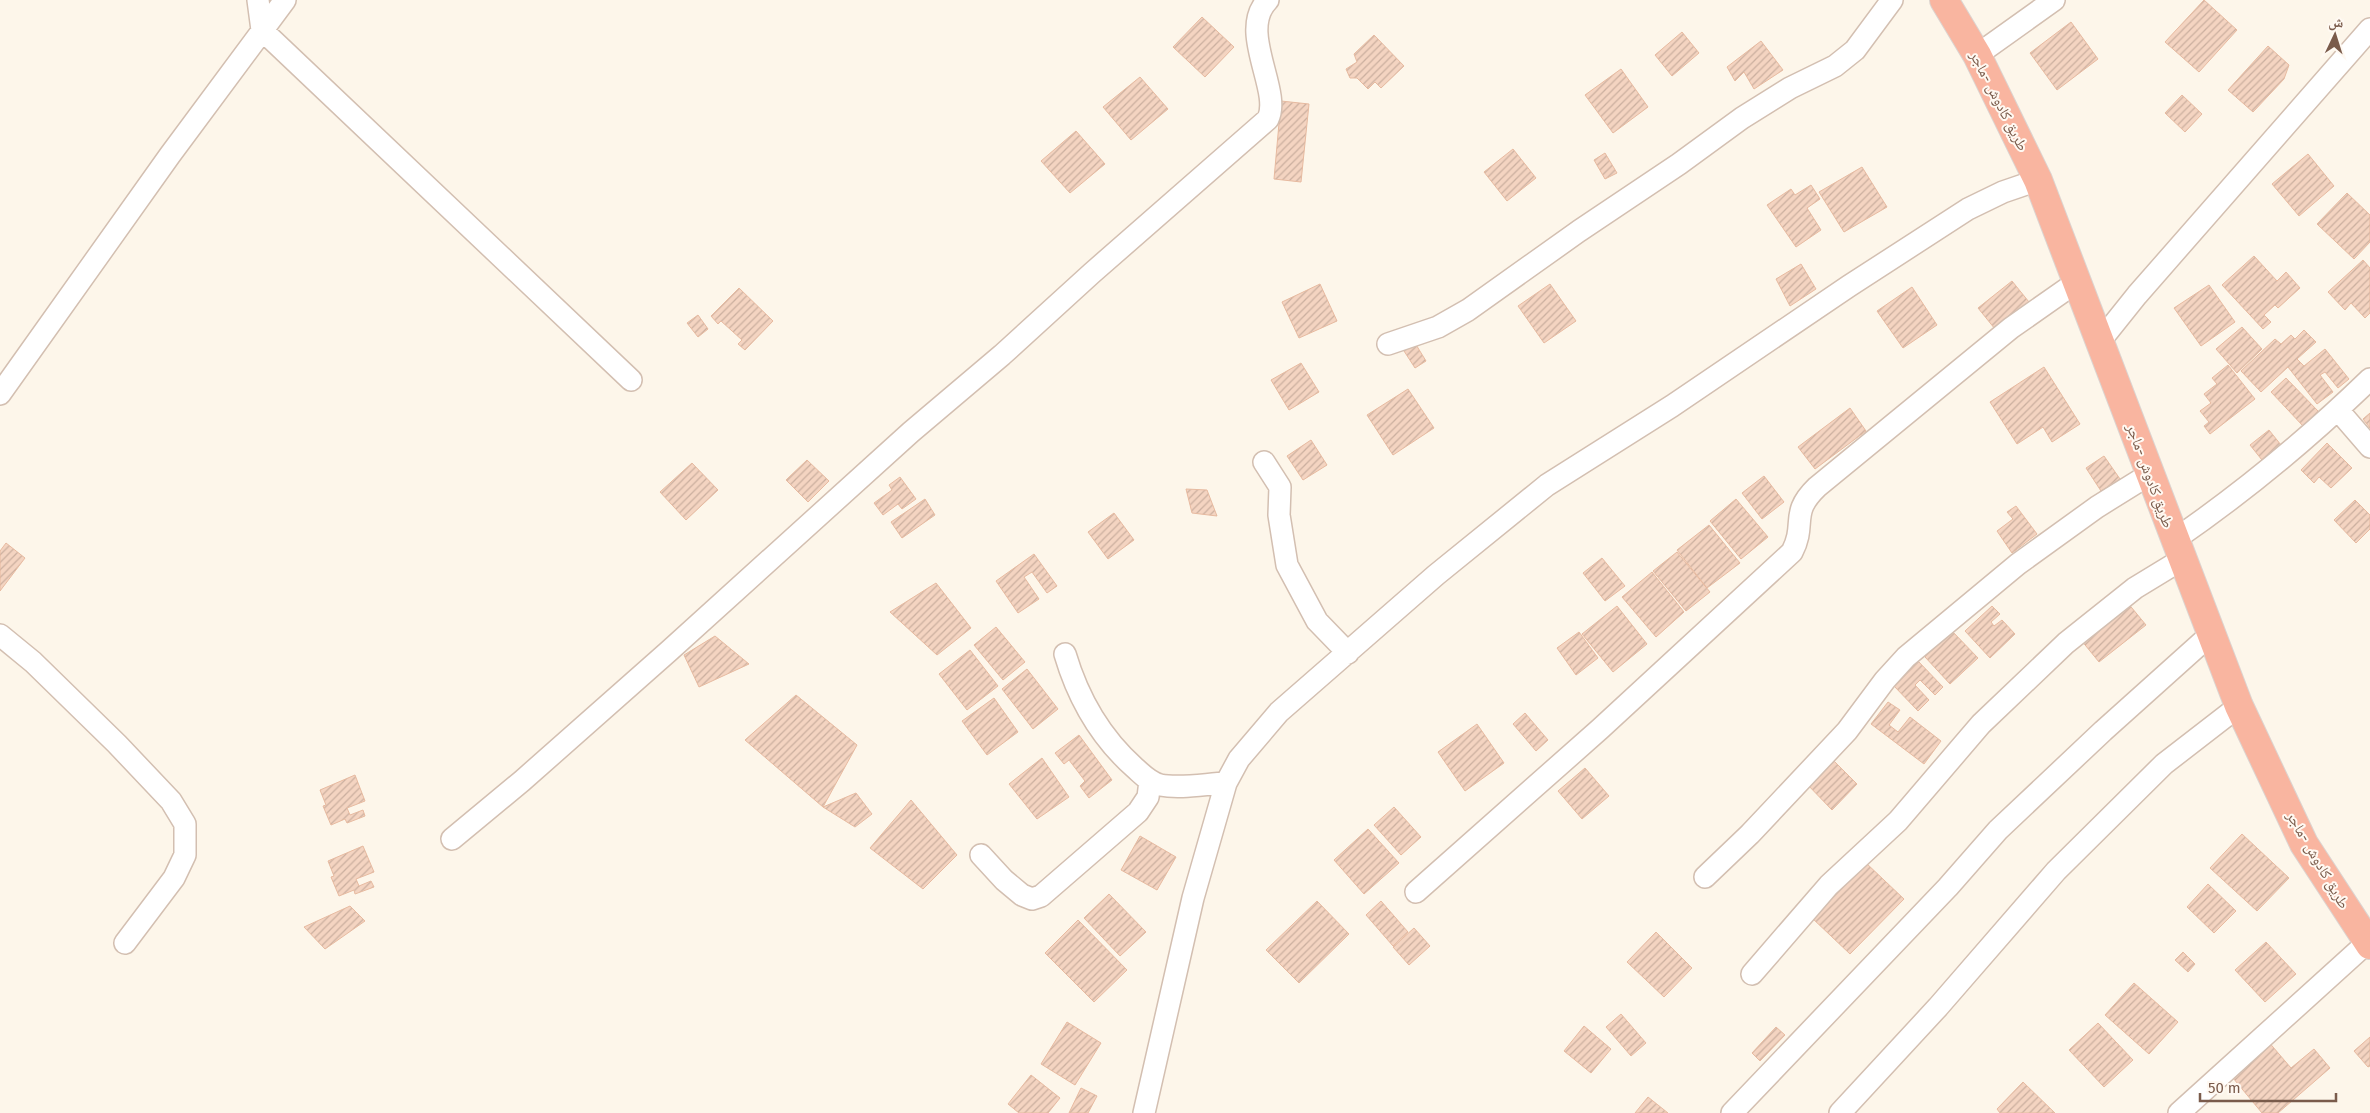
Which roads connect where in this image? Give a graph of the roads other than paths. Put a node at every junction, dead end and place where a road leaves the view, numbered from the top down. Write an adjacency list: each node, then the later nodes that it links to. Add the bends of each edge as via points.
1 (258, 0): 8 (street)
2 (285, 0): 8 (street)
3 (1268, 0): 29 (street, via 1260,13 1257,28 1263,72 1271,94 1272,108 1268,119 911,432 522,781)
4 (1892, 0): 13 (street, via 1855,50 1835,66 1790,88 1742,118 1468,310 1438,327)
5 (1944, 0): 9 (highway, طريق كادوش -ماجر)
6 (2054, 0): 9 (street)
7 (2370, 29): 12 (street)
8 (262, 30): 15 (street); 16 (street)
9 (1977, 55): 10 (highway, طريق كادوش -ماجر)
10 (2038, 180): 11 (highway, طريق كادوش -ماجر); 24 (street, via 1968,209 1672,406 1546,485 1436,575)
11 (2078, 282): 12 (highway, طريق كادوش -ماجر); 32 (street, via 2011,328 1816,487 1800,506 1797,542 1792,552 1600,729)
12 (2101, 340): 20 (highway, طريق كادوش -ماجر)
13 (1388, 344)
14 (2370, 379): 17 (street)
15 (632, 380)
16 (0, 394)
17 (2338, 410): 18 (street); 21 (street)
18 (2370, 447)
19 (1264, 462): 24 (street, via 1280,487 1279,515 1287,565 1317,621)
20 (2150, 474): 21 (highway, طريق كادوش -ماجر); 31 (street, via 2097,506 2018,564 1906,657 1847,731)
21 (2178, 550): 23 (highway, طريق كادوش -ماجر); 35 (street, via 2066,643 1981,724 1898,821 1829,885)
22 (0, 635): 33 (street, via 33,662 117,744 171,801 185,824 184,854 174,878)
23 (2210, 635): 26 (highway, طريق كادوش -ماجر); 37 (street, via 1998,830 1948,887)
24 (1348, 653): 28 (street, via 1279,712 1239,760)
25 (1065, 654): 27 (street, via 1073,681 1106,739)
26 (2238, 706): 34 (highway, طريق كادوش -ماجر, via 2304,844); 38 (street, via 2164,764 2056,871 1938,1008)
27 (1150, 781): 28 (street, via 1180,786); 30 (street, via 1148,797 1138,812 1041,896 1032,900 1022,895)
28 (1226, 783): 36 (street, via 1193,898)
29 (452, 839)
30 (981, 855)
31 (1705, 877)
32 (1416, 892)
33 (125, 943)
34 (2369, 944): 39 (street)
35 (1752, 974)
36 (1144, 1113)
37 (1732, 1113)
38 (1840, 1113)
39 (2179, 1113)

